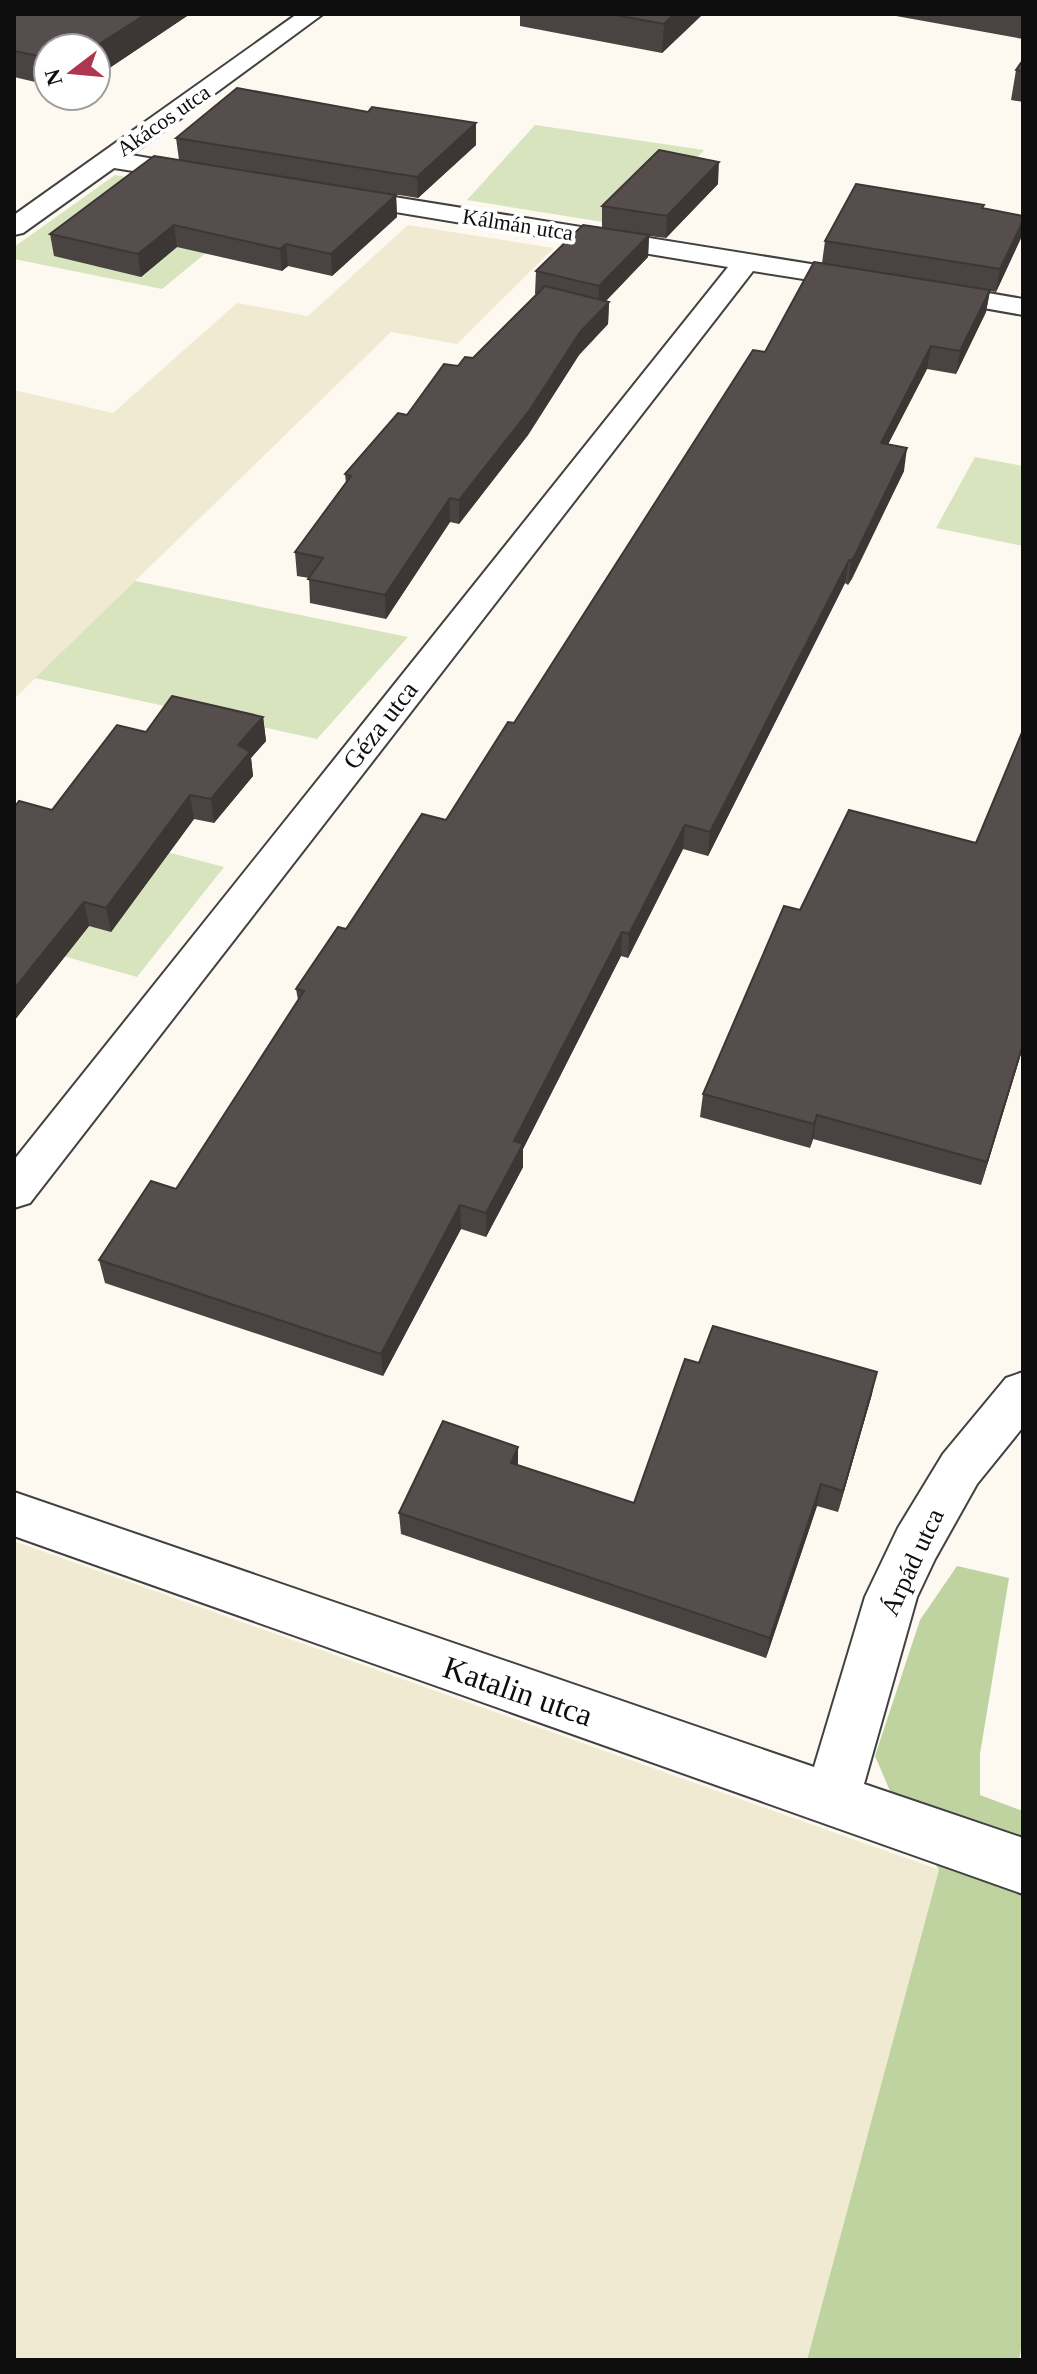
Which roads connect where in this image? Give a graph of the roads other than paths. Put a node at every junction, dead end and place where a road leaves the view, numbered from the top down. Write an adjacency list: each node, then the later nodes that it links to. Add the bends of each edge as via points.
1 (312, 14): 2 (street, Akácos utca)
2 (107, 159): 3 (street); 5 (street, Akácos utca)
3 (232, 179)
4 (310, 191): 6 (street, Kálmán utca)
5 (14, 227)
6 (747, 261): 7 (street, Kálmán utca); 8 (street, Géza utca)
7 (1023, 307)
8 (14, 1191)
9 (1023, 1392): 11 (street, Árpád utca, via 960,1469 891,1597)
10 (14, 1514): 11 (street, Katalin utca)
11 (831, 1801): 12 (street, Katalin utca)
12 (1023, 1866)

